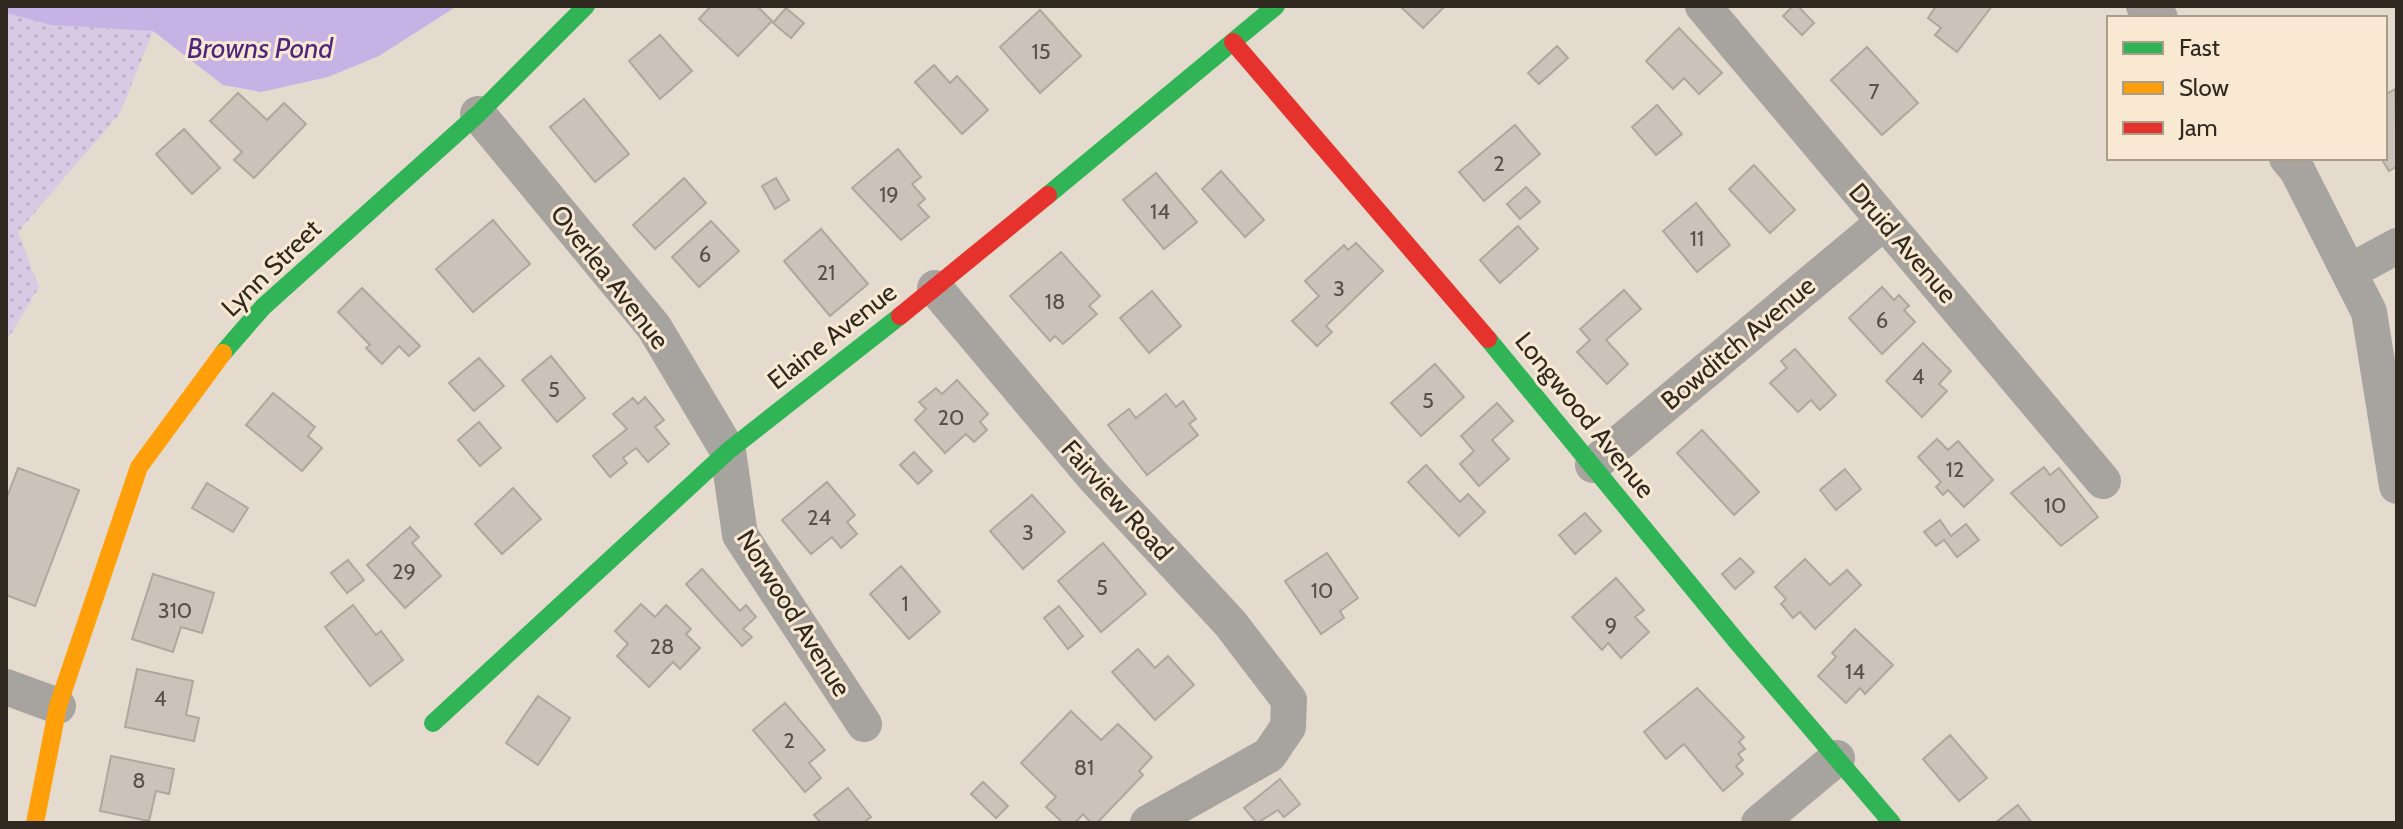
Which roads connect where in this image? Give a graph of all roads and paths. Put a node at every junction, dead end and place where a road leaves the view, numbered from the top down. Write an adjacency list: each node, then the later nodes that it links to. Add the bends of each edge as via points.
1 (586, 6): 5 (street, Lynn Street)
2 (1276, 6): 4 (street, Elaine Avenue)
3 (1703, 6): 7 (street, Druid Avenue)
4 (1233, 42): 10 (street, Elaine Avenue); 12 (street, Longwood Avenue)
5 (478, 114): 11 (street, Overlea Avenue, via 654,327); 16 (street, Lynn Street, via 263,307 201,379 139,467)
6 (2289, 160): 9 (street)
7 (1884, 222): 12 (street, Bowditch Avenue); 13 (street, Druid Avenue)
8 (2397, 246): 9 (street)
9 (2349, 272): 14 (street, via 2369,312)
10 (935, 288): 11 (street, Elaine Avenue); 21 (street, Fairview Road, via 1094,477 1230,623 1289,700 1288,727 1269,755)
11 (728, 451): 17 (street, Elaine Avenue); 18 (street, Norwood Avenue, via 740,535)
12 (1593, 465): 19 (street, Longwood Avenue)
13 (2103, 481)
14 (2397, 486)
15 (6, 687): 16 (street)
16 (58, 706): 20 (street, Lynn Street)
17 (433, 723)
18 (864, 724)
19 (1837, 758): 22 (street); 23 (street, Longwood Avenue)
20 (35, 823)
21 (1148, 823)
22 (1759, 823)
23 (1892, 823)

